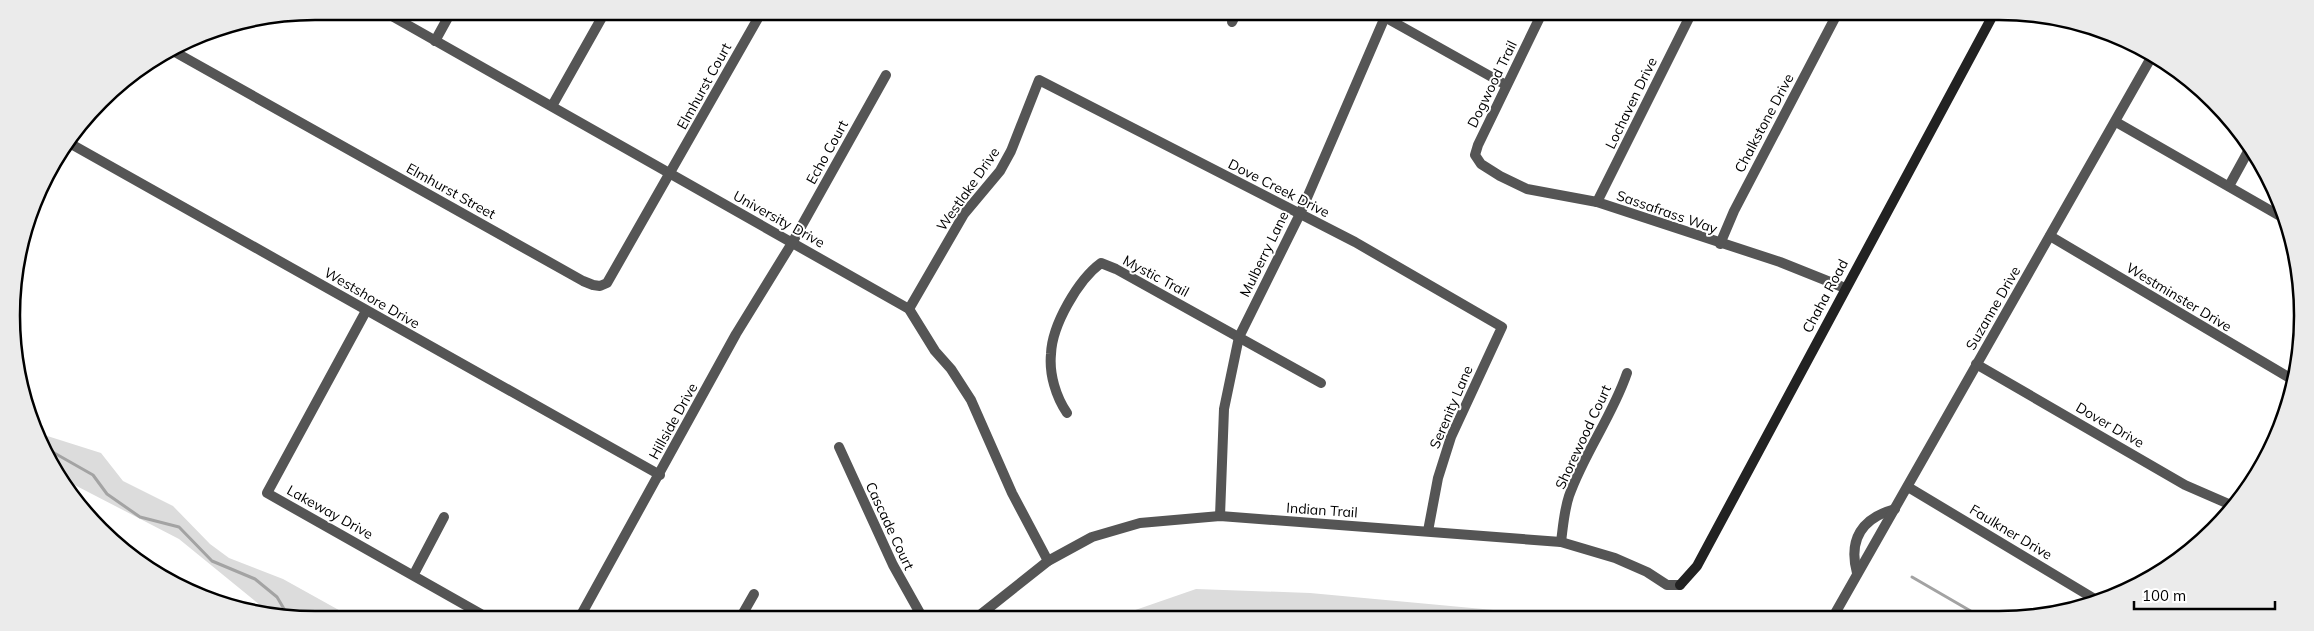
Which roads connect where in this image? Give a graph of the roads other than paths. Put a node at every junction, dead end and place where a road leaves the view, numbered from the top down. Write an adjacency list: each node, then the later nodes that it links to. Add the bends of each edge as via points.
1 (397, 20): 11 (street, University Drive)
2 (447, 20): 11 (street)
3 (600, 20): 17 (street)
4 (757, 20): 22 (street, Elmhurst Court)
5 (1380, 20): 26 (street, Mulberry Lane)
6 (1389, 20): 16 (street)
7 (1538, 20): 16 (street, Dogwood Trail)
8 (1688, 20): 24 (street, Lochaven Drive)
9 (1834, 20): 29 (street, Chalkstone Drive)
10 (1990, 20): 30 (street, Chaha Road)
11 (435, 41): 17 (street, University Drive)
12 (178, 54): 22 (street, Elmhurst Street, via 593,285 607,283)
13 (2149, 62): 18 (street, Suzanne Drive)
14 (886, 75): 28 (street, Echo Court)
15 (1039, 80): 26 (street, Dove Creek Drive); 31 (street, Westlake Drive, via 1011,151 1000,170 964,214)
16 (1506, 85): 21 (street, Dogwood Trail, via 1478,145 1475,155)
17 (552, 106): 22 (street, University Drive)
18 (2116, 122): 23 (street); 27 (street, Suzanne Drive)
19 (74, 146): 32 (street, Westshore Drive, via 207,218)
20 (2246, 155): 23 (street)
21 (1481, 164): 24 (street, Sassafrass Way, via 1527,189)
22 (670, 174): 28 (street, University Drive)
23 (2229, 186): 25 (street)
24 (1596, 202): 29 (street, Sassafrass Way)
25 (2276, 213)
26 (1300, 214): 33 (street, Dove Creek Drive); 34 (street, Mulberry Lane)
27 (2050, 236): 35 (street, Suzanne Drive); 37 (street, Westminster Drive)
28 (792, 243): 31 (street, University Drive); 41 (street, Hillside Drive, via 736,334)
29 (1720, 244): 30 (street, Sassafrass Way, via 1780,262)
30 (1845, 288): 52 (street, Chaha Road, via 1697,566)
31 (909, 309): 49 (street, University Drive, via 931,346 972,400 1012,493)
32 (366, 311): 41 (street, Westshore Drive); 51 (street, Lakeway Drive, via 268,493)
33 (1502, 326): 47 (street, Serenity Lane, via 1451,437 1438,478)
34 (1239, 337): 38 (street); 39 (street, Mystic Trail, via 1101,263 1089,272 1075,292 1050,354 1059,401); 45 (street, Mulberry Lane, via 1224,409)
35 (1976, 364): 42 (street, Suzanne Drive); 43 (street, Dover Drive, via 2184,484)
36 (1627, 374): 48 (street, Shorewood Court, via 1569,497)
37 (2287, 376)
38 (1321, 383)
39 (1067, 413)
40 (839, 447): 58 (street, Cascade Court, via 893,565)
41 (660, 475): 56 (street, Hillside Drive)
42 (1908, 487): 44 (street, Suzanne Drive); 54 (street, Faulkner Drive)
43 (2227, 503)
44 (1896, 509): 50 (street, Suzanne Drive); 50 (street, via 1875,516 1858,535 1853,550)
45 (1220, 516): 47 (street, Indian Trail); 49 (street, Indian Trail, via 1140,523 1092,537)
46 (444, 518): 51 (street)
47 (1428, 531): 48 (street, Indian Trail)
48 (1561, 542): 52 (street, Indian Trail, via 1615,558 1667,585)
49 (1048, 560): 59 (street, Indian Trail)
50 (1857, 573): 60 (street, Suzanne Drive)
51 (414, 574): 55 (street, Lakeway Drive)
52 (1680, 585)
53 (754, 594): 57 (street)
54 (2090, 596)
55 (476, 611)
56 (584, 611)
57 (744, 611)
58 (919, 611)
59 (985, 611)
60 (1836, 611)

